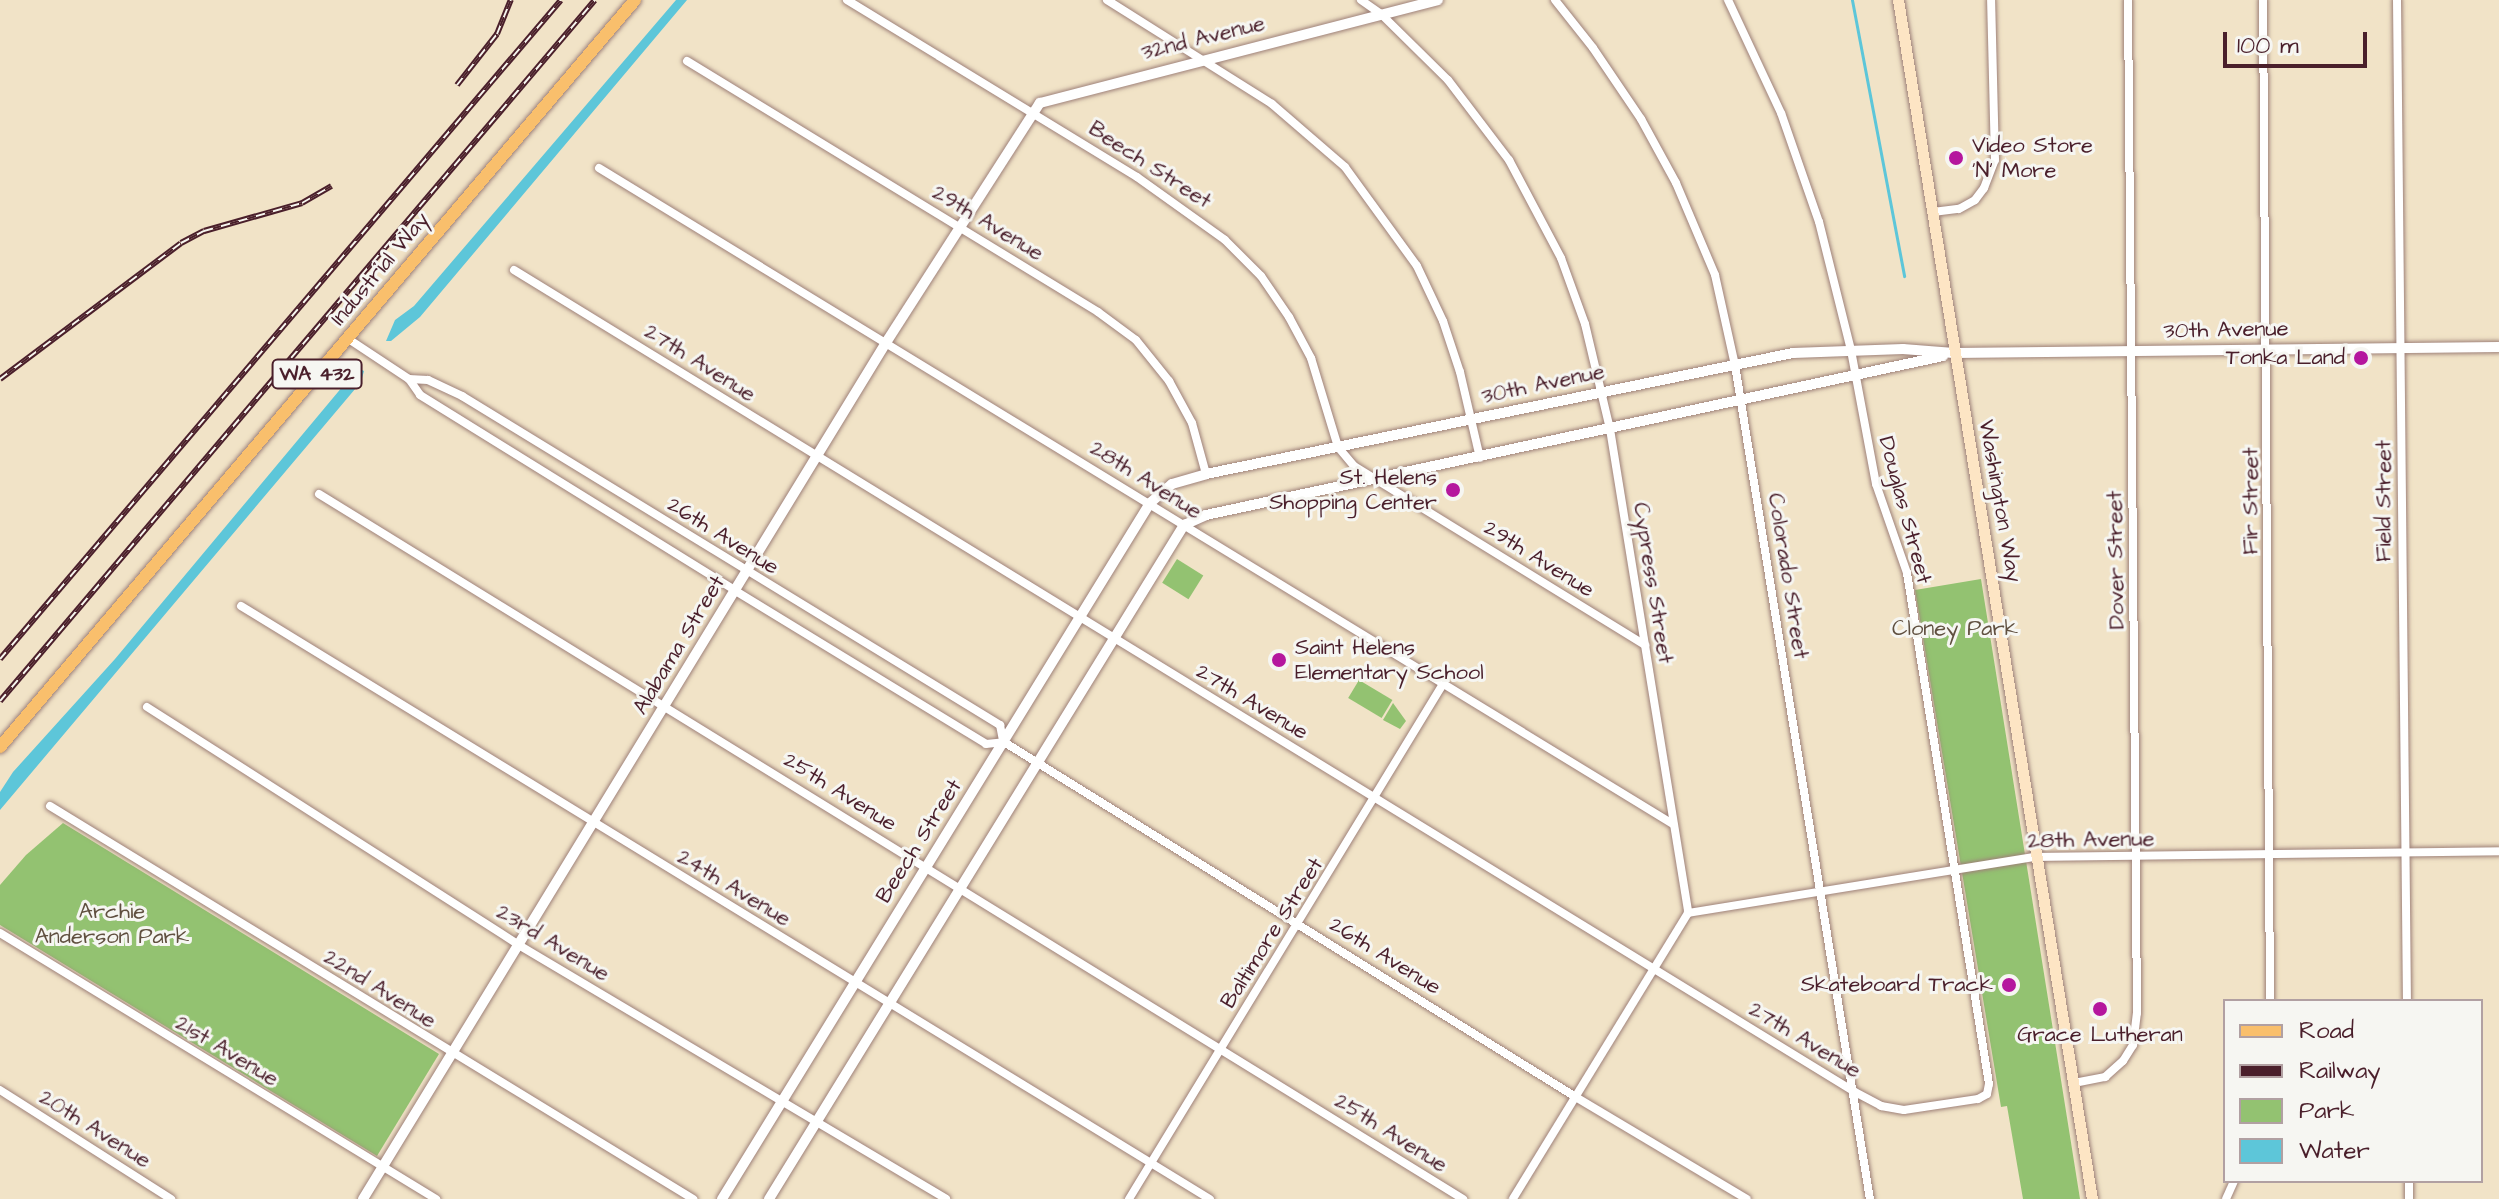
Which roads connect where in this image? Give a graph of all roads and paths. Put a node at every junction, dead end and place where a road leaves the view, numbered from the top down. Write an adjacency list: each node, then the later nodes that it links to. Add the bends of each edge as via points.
1 (635, 0): 21 (main road, Industrial Way / WA 432)
2 (847, 0): 16 (street, Beech Street)
3 (1107, 0): 14 (street)
4 (1361, 0): 13 (street, Cypress Street)
5 (1438, 0): 13 (street, 32nd Avenue)
6 (1555, 0): 29 (street, Colorado Street, via 1641,119 1676,183 1715,275)
7 (1728, 0): 26 (street, Douglas Street, via 1781,113 1819,222)
8 (1898, 0): 18 (main road, Washington Way)
9 (1991, 0): 18 (street, via 1995,160 1975,200 1959,209)
10 (2128, 0): 27 (street, Dover Street)
11 (2263, 0): 25 (street, Fir Street)
12 (2397, 0): 24 (street, Field Street)
13 (1381, 14): 14 (street, 32nd Avenue); 32 (street, Cypress Street, via 1483,123 1537,207 1585,324)
14 (1204, 59): 16 (street, 32nd Avenue, via 1051,97); 34 (street, via 1310,134 1345,167 1388,221 1443,321)
15 (687, 61): 19 (street, 29th Avenue)
16 (1030, 113): 19 (street, Alabama Street); 36 (street, Beech Street, via 1187,210 1261,276 1311,358)
17 (599, 168): 22 (street, 28th Avenue)
18 (1933, 212): 28 (main road, Washington Way)
19 (959, 227): 22 (street, Alabama Street); 39 (street, 29th Avenue, via 1136,340 1169,381 1192,423)
20 (514, 270): 37 (street, 27th Avenue)
21 (347, 338): 31 (street, 26th Avenue); 54 (main road, Industrial Way / WA 432)
22 (887, 341): 37 (street, Alabama Street); 42 (street, 28th Avenue)
23 (2499, 347): 24 (street, 30th Avenue)
24 (2401, 348): 25 (street, 30th Avenue); 61 (street, Field Street)
25 (2267, 349): 27 (street, 30th Avenue); 62 (street, Fir Street)
26 (1851, 350): 28 (street, 30th Avenue); 29 (street, 30th Avenue, via 1793,353); 30 (street, Douglas Street)
27 (2131, 351): 28 (street, 30th Avenue); 64 (street, Dover Street)
28 (1954, 353): 30 (street, 30th Avenue); 63 (main road, Washington Way)
29 (1735, 365): 32 (street, 30th Avenue); 33 (street, Colorado Street)
30 (1855, 374): 33 (street, 30th Avenue); 66 (street, Douglas Street, via 1876,484 1907,573)
31 (409, 379): 44 (street, 26th Avenue, via 428,380 462,396); 45 (street, 26th Avenue, via 420,395)
32 (1602, 391): 34 (street, 30th Avenue); 35 (street, Cypress Street)
33 (1741, 401): 35 (street, 30th Avenue); 68 (street, Colorado Street)
34 (1471, 420): 36 (street, 30th Avenue); 38 (street)
35 (1610, 429): 38 (street, 30th Avenue); 49 (street, Cypress Street)
36 (1338, 447): 39 (street, 30th Avenue); 40 (street, 29th Avenue)
37 (817, 456): 44 (street, Alabama Street); 47 (street, 27th Avenue)
38 (1480, 458): 40 (street, 30th Avenue)
39 (1206, 474): 42 (street, 30th Avenue, via 1172,484)
40 (1376, 480): 43 (street, 30th Avenue, via 1206,515); 49 (street, 29th Avenue)
41 (319, 494): 51 (street, 25th Avenue)
42 (1150, 503): 43 (street, 28th Avenue); 47 (street, Beech Street)
43 (1184, 525): 48 (street); 50 (street, 28th Avenue)
44 (746, 571): 45 (street, Alabama Street); 53 (street, 26th Avenue, via 1000,725)
45 (734, 590): 51 (street, Alabama Street); 53 (street, 26th Avenue, via 986,744)
46 (241, 606): 59 (street, 24th Avenue)
47 (1080, 618): 48 (street, 27th Avenue); 53 (street, Beech Street)
48 (1112, 638): 55 (street); 56 (street, 27th Avenue)
49 (1645, 645): 58 (street, Cypress Street)
50 (1443, 684): 56 (street, Baltimore Street); 58 (street, 28th Avenue)
51 (665, 706): 59 (street, Alabama Street); 65 (street, 25th Avenue)
52 (147, 707): 72 (street, 23rd Avenue)
53 (1004, 742): 55 (street, 26th Avenue); 65 (street, Beech Street)
54 (0, 747)
55 (1036, 762): 67 (street); 70 (street, 26th Avenue)
56 (1375, 798): 70 (street, Baltimore Street); 73 (street, 27th Avenue)
57 (50, 806): 79 (street, 22nd Avenue)
58 (1673, 824): 69 (street, Cypress Street)
59 (594, 825): 72 (street, Alabama Street); 74 (street, 24th Avenue)
60 (2499, 851): 61 (street, 28th Avenue)
61 (2405, 853): 62 (street, 28th Avenue); 76 (street, Field Street)
62 (2271, 854): 64 (street, 28th Avenue); 75 (street, Fir Street)
63 (2035, 857): 64 (street, 28th Avenue); 66 (street, 28th Avenue); 80 (main road, Washington Way)
64 (2137, 857): 80 (street, Dover Street, via 2133,1045 2115,1071)
65 (927, 867): 67 (street, 25th Avenue); 74 (street, Beech Street)
66 (1955, 870): 68 (street, 28th Avenue); 83 (street, Douglas Street)
67 (960, 887): 77 (street); 78 (street, 25th Avenue)
68 (1820, 892): 69 (street, 28th Avenue); 82 (street, Colorado Street)
69 (1688, 913): 73 (street)
70 (1299, 923): 78 (street, Baltimore Street); 84 (street, 26th Avenue)
71 (0, 933): 88 (street, 21st Avenue)
72 (517, 944): 79 (street, Alabama Street); 85 (street, 23rd Avenue)
73 (1654, 970): 82 (street, 27th Avenue); 84 (street)
74 (855, 981): 77 (street, 24th Avenue); 85 (street, Beech Street)
75 (2270, 999)
76 (2407, 999)
77 (889, 1002): 86 (street); 87 (street, 24th Avenue)
78 (1223, 1048): 87 (street, Baltimore Street); 98 (street, 25th Avenue)
79 (452, 1054): 88 (street, Alabama Street); 92 (street, 22nd Avenue)
80 (2074, 1083): 102 (main road, Washington Way)
81 (0, 1090): 89 (street, 20th Avenue)
82 (1855, 1092): 83 (street, 27th Avenue, via 1881,1106 1904,1110); 101 (street, Colorado Street)
83 (1987, 1094)
84 (1574, 1096): 99 (street); 100 (street, 26th Avenue)
85 (783, 1099): 86 (street, 23rd Avenue); 93 (street, Beech Street)
86 (818, 1120): 94 (street); 95 (street, 23rd Avenue)
87 (1152, 1163): 96 (street, Baltimore Street); 97 (street, 24th Avenue)
88 (383, 1166): 90 (street, Alabama Street); 91 (street, 21st Avenue)
89 (171, 1199)
90 (363, 1199)
91 (436, 1199)
92 (693, 1199)
93 (722, 1199)
94 (769, 1199)
95 (946, 1199)
96 (1129, 1199)
97 (1210, 1199)
98 (1463, 1199)
99 (1513, 1199)
100 (1747, 1199)
101 (1870, 1199)
102 (2092, 1199)

